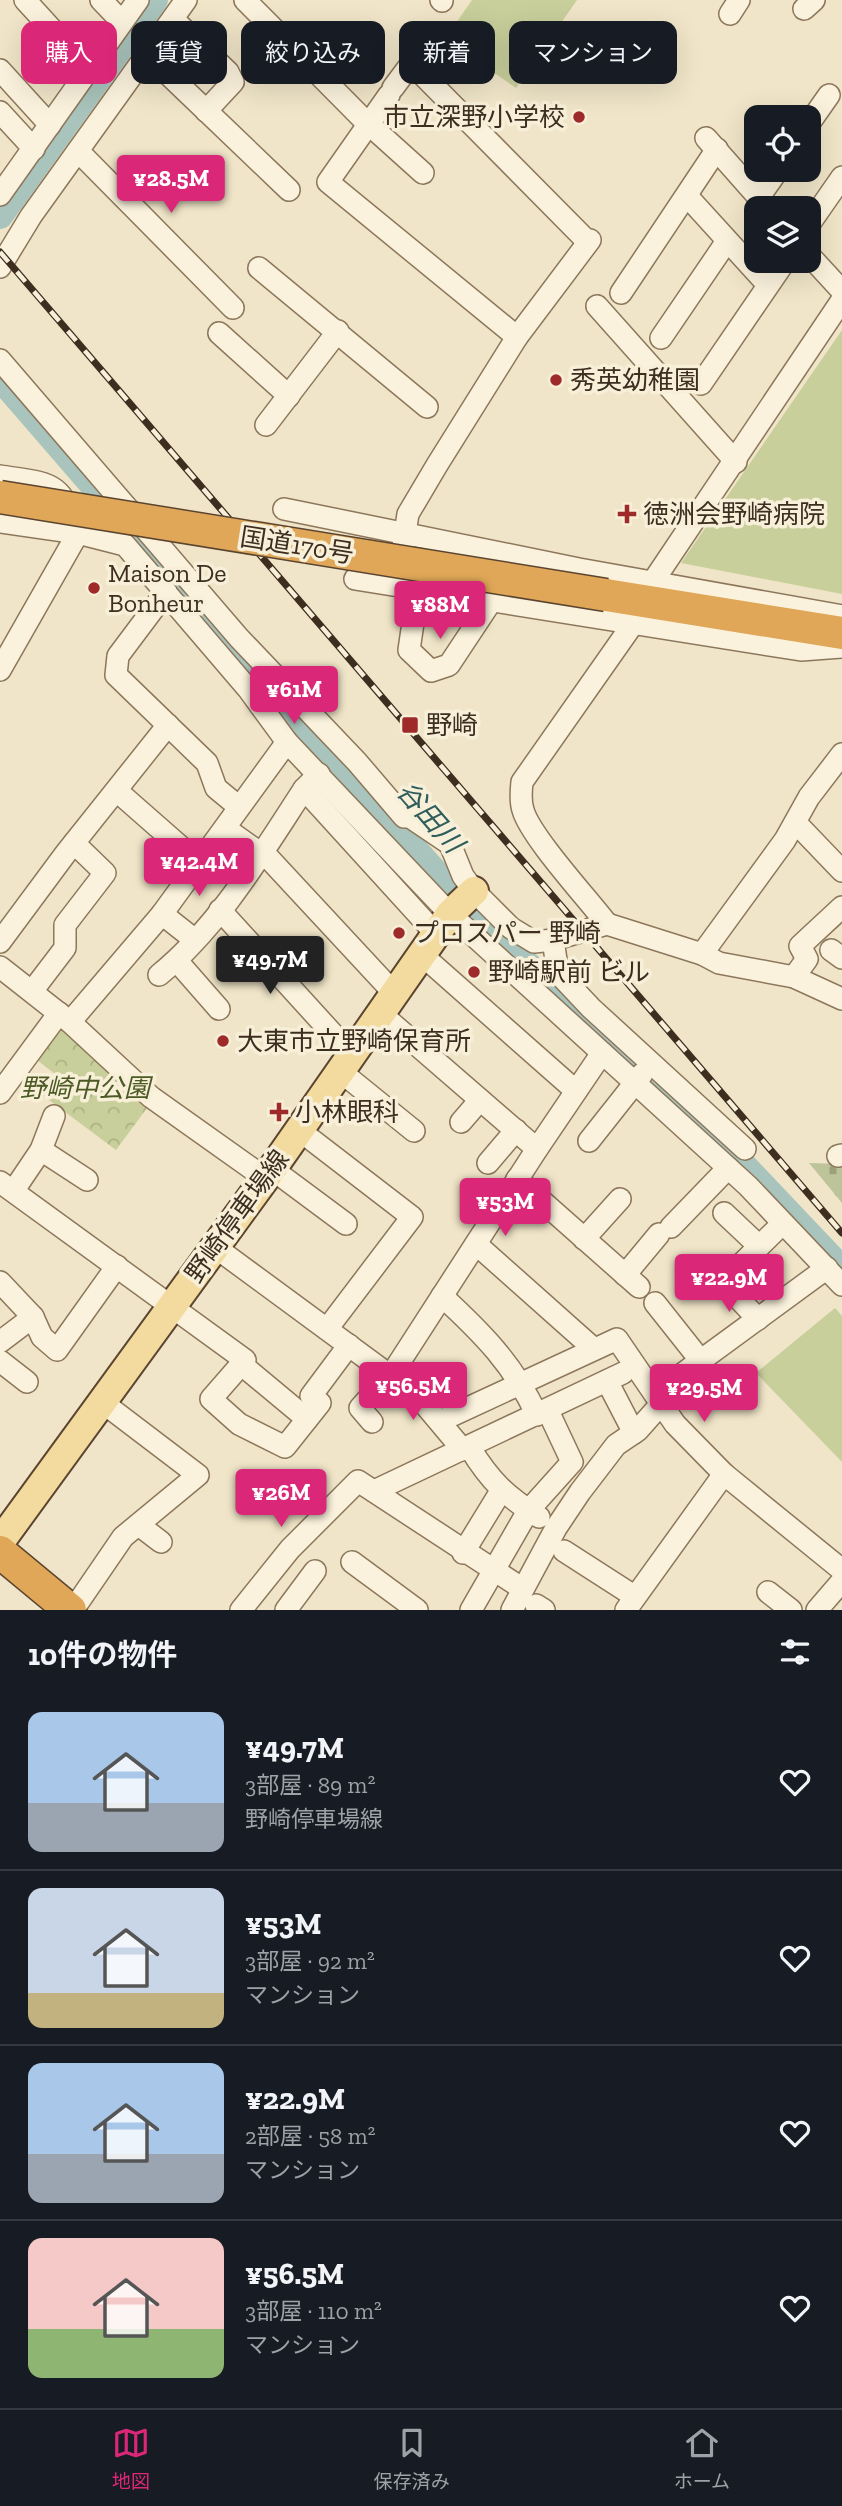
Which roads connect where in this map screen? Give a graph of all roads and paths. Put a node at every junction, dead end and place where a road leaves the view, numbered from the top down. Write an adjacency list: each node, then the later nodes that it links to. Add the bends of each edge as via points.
1 (25, 0): 7 (street)
2 (101, 0): 8 (street)
3 (138, 0): 8 (street)
4 (186, 0): 6 (street)
5 (245, 0): 18 (street)
6 (174, 20): 17 (street, via 233,82)
7 (44, 21)
8 (122, 22): 9 (street)
9 (117, 29)
10 (0, 70): 19 (street)
11 (131, 78): 21 (street)
12 (79, 84): 19 (street)
13 (178, 84): 17 (street)
14 (828, 95): 15 (street)
15 (821, 106)
16 (0, 111): 20 (street)
17 (206, 111): 25 (street)
18 (359, 113): 22 (street); 40 (street, via 328,182); 40 (street, via 391,92 417,57 589,241)
19 (50, 125): 20 (street)
20 (34, 149): 24 (street)
21 (78, 151): 30 (street); 37 (street)
22 (423, 173)
23 (842, 177): 28 (street)
24 (3, 184)
25 (289, 190)
26 (687, 196): 27 (street, via 712,144); 29 (street); 47 (street, via 602,303)
27 (758, 196)
28 (821, 207)
29 (727, 241): 34 (street); 41 (street)
30 (0, 267)
31 (259, 268): 38 (street)
32 (821, 268): 35 (street)
33 (776, 273): 34 (street)
34 (768, 285): 43 (street)
35 (842, 291)
36 (842, 300): 47 (street)
37 (233, 308)
38 (338, 331): 44 (street); 45 (street)
39 (219, 333): 44 (street)
40 (517, 337): 54 (street, via 408,514)
41 (661, 338)
42 (0, 360): 52 (street)
43 (701, 384)
44 (289, 396): 46 (street)
45 (427, 407)
46 (266, 425)
47 (736, 462): 57 (street)
48 (0, 476): 53 (street, via 56,489 68,501)
49 (0, 497): 64 (highway, 国道170号, bridge)
50 (284, 509): 54 (street)
51 (0, 522): 53 (street)
52 (146, 527): 55 (street); 75 (street, via 239,638 357,762)
53 (78, 533): 55 (street); 66 (street)
54 (405, 533): 57 (street); 58 (street)
55 (125, 545): 60 (street)
56 (355, 579): 58 (street)
57 (654, 580): 62 (street)
58 (397, 586): 59 (street)
59 (418, 589): 61 (street); 61 (street, via 409,650 432,671 449,665)
60 (166, 592): 67 (street, via 118,656 116,668 117,676); 68 (street, via 250,690)
61 (492, 600): 63 (street)
62 (842, 616)
63 (635, 621): 65 (street, via 801,650); 84 (street, via 522,782 521,790 523,810 533,830)
64 (842, 633)
65 (842, 647)
66 (0, 670)
67 (168, 725): 71 (street); 72 (street, via 207,763 216,788)
68 (287, 742): 70 (street); 72 (street)
69 (842, 754): 73 (street)
70 (312, 781): 75 (street); 77 (street)
71 (117, 791): 76 (street); 78 (street)
72 (239, 807): 74 (street)
73 (796, 822): 79 (street); 88 (street)
74 (225, 828): 77 (street); 78 (street)
75 (386, 832): 83 (street); 83 (street, via 410,817 450,844 463,876)
76 (74, 843): 87 (street); 93 (street, via 105,873 65,925 65,948)
77 (261, 853): 81 (street); 95 (street)
78 (199, 863): 82 (street)
79 (842, 871)
80 (842, 907): 92 (street, via 800,946 807,959)
81 (220, 910): 85 (street); 99 (street)
82 (162, 914): 85 (street); 97 (street)
83 (451, 917): 86 (street, via 534,942); 95 (main road, 野崎停車場線); 98 (street); 102 (street)
84 (607, 924): 86 (street); 88 (street)
85 (195, 940): 89 (street)
86 (553, 940): 100 (street, via 558,973)
87 (0, 942)
88 (702, 954): 92 (street, via 719,963)
89 (177, 961): 91 (street); 96 (street)
90 (0, 967): 93 (street)
91 (159, 975)
92 (794, 977): 94 (street)
93 (33, 990): 97 (street)
94 (841, 997)
95 (387, 1003): 99 (main road, 野崎停車場線); 104 (street)
96 (219, 1009)
97 (64, 1017): 103 (street); 116 (street, via 151,1097)
98 (602, 1053): 101 (street); 102 (street)
99 (346, 1063): 107 (main road, 野崎停車場線); 109 (street)
100 (651, 1063): 101 (street); 112 (street)
101 (635, 1083): 110 (street); 115 (street)
102 (576, 1091): 111 (street)
103 (0, 1093)
104 (480, 1100): 106 (street); 108 (street)
105 (54, 1116): 113 (street)
106 (461, 1122)
107 (299, 1130): 116 (main road, 野崎停車場線); 137 (street, via 412,1217)
108 (516, 1130): 111 (street); 114 (street)
109 (414, 1131)
110 (589, 1141)
111 (537, 1149): 117 (street)
112 (744, 1149)
113 (41, 1150): 118 (street); 119 (street)
114 (488, 1163)
115 (728, 1168): 124 (street, via 665,1231 632,1281); 129 (street)
116 (268, 1174): 122 (street); 127 (main road, 野崎停車場線)
117 (517, 1179): 124 (street); 125 (street)
118 (88, 1180)
119 (7, 1186): 128 (street)
120 (620, 1199): 124 (street)
121 (724, 1213): 126 (street)
122 (346, 1224)
123 (779, 1227): 126 (street)
124 (584, 1239)
125 (476, 1244): 132 (street); 140 (street)
126 (759, 1246): 136 (street, via 723,1282)
127 (215, 1247): 134 (main road, 野崎停車場線); 137 (street)
128 (117, 1266): 134 (street); 135 (street, via 57,1350 42,1337)
129 (827, 1268): 131 (street); 136 (street)
130 (0, 1282): 135 (street)
131 (842, 1285)
132 (442, 1296): 144 (street); 146 (street, via 492,1342)
133 (655, 1303): 142 (street)
134 (171, 1307): 143 (street, via 245,1360); 148 (main road, 野崎停車場線)
135 (33, 1317): 138 (street)
136 (758, 1319): 142 (street)
137 (327, 1329): 139 (street)
138 (0, 1342)
139 (349, 1345): 144 (street); 150 (street, via 311,1396 320,1403)
140 (594, 1349): 146 (street); 147 (street, via 617,1339)
141 (0, 1361): 145 (street)
142 (701, 1361): 147 (street)
143 (242, 1364): 150 (street); 150 (street, via 211,1399 239,1424 285,1447)
144 (392, 1372): 151 (street); 152 (street, via 360,1408)
145 (27, 1382)
146 (522, 1383): 149 (street); 151 (street)
147 (658, 1399): 153 (street); 155 (street, via 675,1424)
148 (102, 1402): 159 (street, via 198,1475); 161 (main road, 野崎停車場線)
149 (543, 1413): 153 (street, via 615,1377); 154 (street); 158 (street, via 572,1462)
150 (307, 1419)
151 (440, 1421): 154 (street)
152 (372, 1422)
153 (634, 1433): 160 (street, via 616,1445)
154 (467, 1449): 156 (street); 157 (street)
155 (724, 1474): 167 (street); 174 (street)
156 (374, 1491): 165 (street); 176 (street, via 358,1481 290,1549)
157 (501, 1491): 158 (street); 165 (street)
158 (528, 1511): 160 (street); 169 (street)
159 (140, 1526): 162 (street); 175 (street, via 123,1537)
160 (556, 1528): 172 (street)
161 (0, 1542)
162 (161, 1542)
163 (564, 1551): 174 (street)
164 (0, 1552): 175 (highway)
165 (463, 1553): 169 (street)
166 (352, 1562): 173 (street)
167 (842, 1570)
168 (315, 1571): 177 (street)
169 (494, 1571): 172 (street); 179 (street)
170 (842, 1581): 182 (street)
171 (768, 1592): 181 (street)
172 (534, 1601): 180 (street)
173 (389, 1602): 178 (street)
174 (630, 1603)
175 (72, 1610)
176 (241, 1610)
177 (286, 1610)
178 (417, 1610)
179 (471, 1610)
180 (512, 1610)
181 (792, 1610)
182 (817, 1610)

